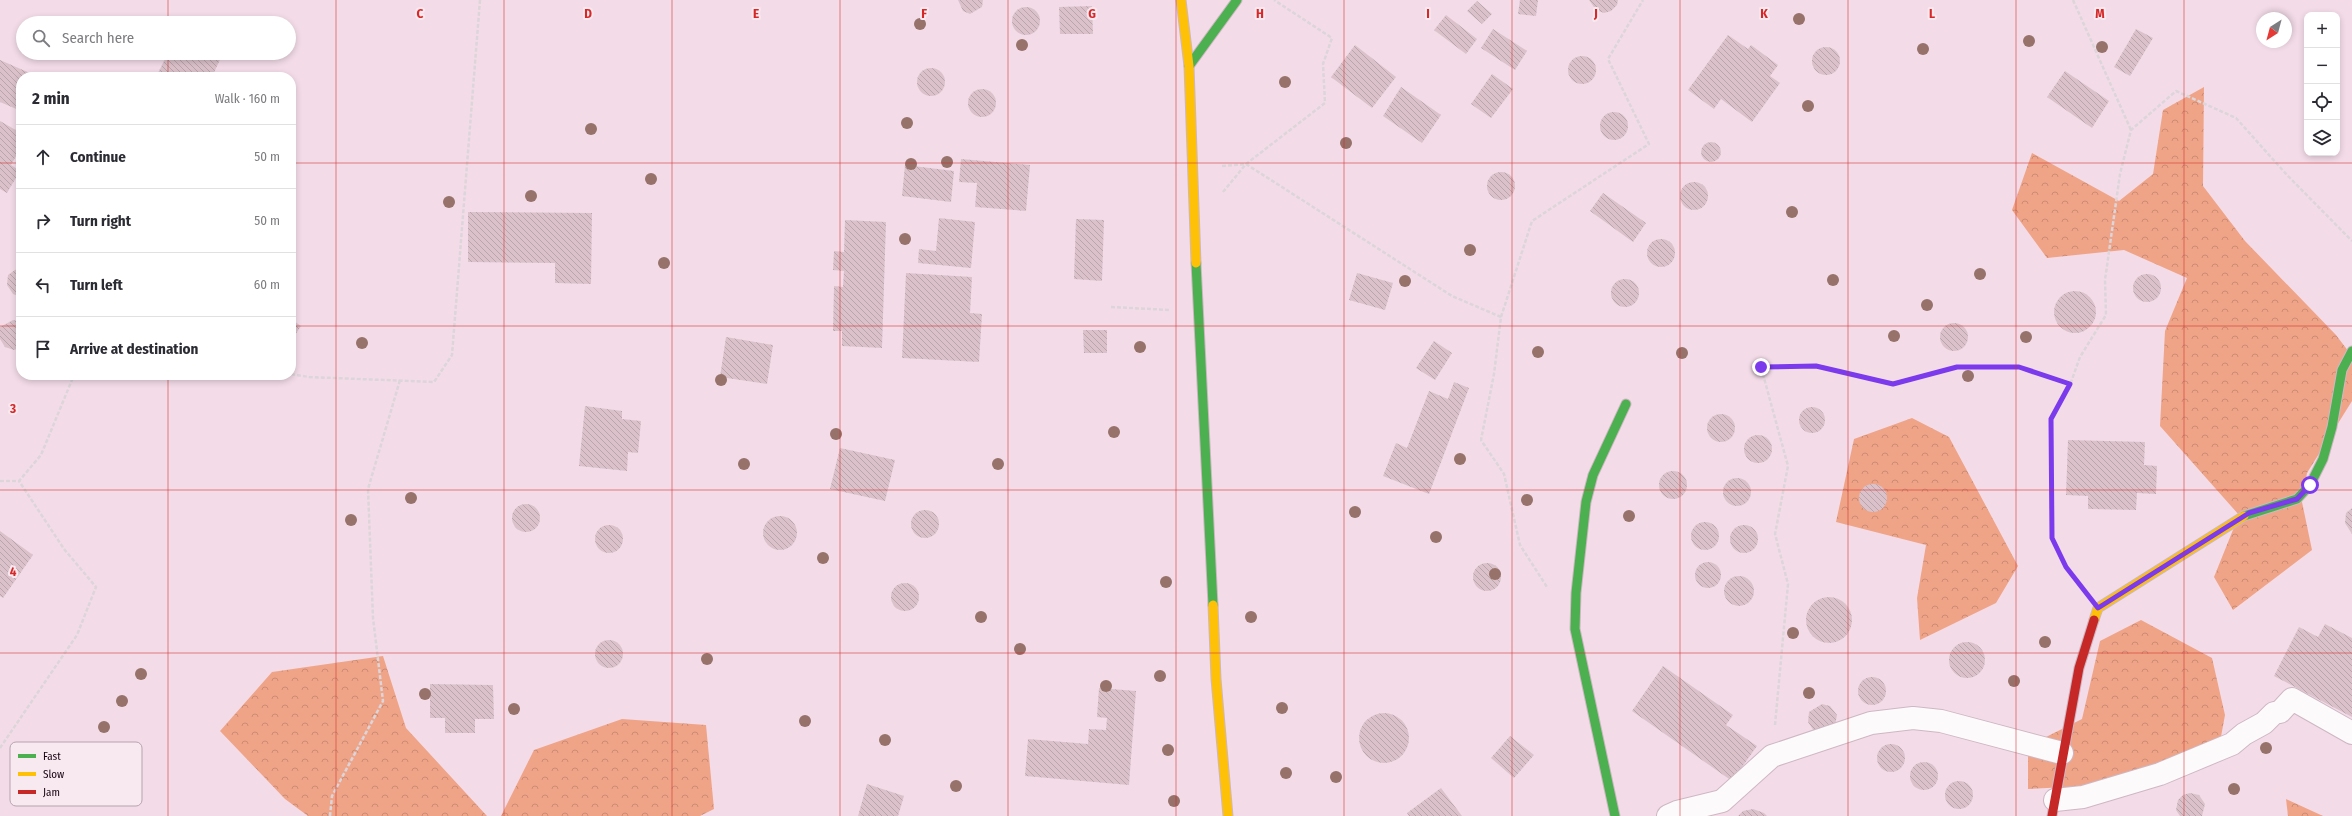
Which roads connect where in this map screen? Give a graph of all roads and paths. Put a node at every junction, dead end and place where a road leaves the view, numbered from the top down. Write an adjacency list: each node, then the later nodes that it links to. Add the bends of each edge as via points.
1 (480, 0): 19 (path, via 452,355 434,382)
2 (1181, 0): 7 (street)
3 (1237, 0): 7 (street)
4 (1274, 0): 9 (path, via 1332,38 1323,64 1325,103)
5 (1643, 0): 15 (path, via 1608,59 1650,144 1532,221)
6 (2073, 0): 8 (path)
7 (1189, 66): 10 (street)
8 (2131, 130): 12 (path, via 2176,91 2236,118 2287,175); 20 (path, via 2120,174 2105,280 2106,315 2080,357)
9 (1246, 164): 10 (path); 11 (path); 15 (path, via 1452,296)
10 (1194, 167): 11 (street)
11 (1194, 226): 14 (street)
12 (2352, 241)
13 (1111, 307): 14 (path)
14 (1199, 311): 32 (street, via 1216,679)
15 (1501, 317): 24 (path, via 1494,374 1481,440 1504,474 1520,545)
16 (2352, 352): 25 (street, via 2342,370 2332,427 2323,459 2310,485 2297,499 2249,513)
17 (296, 375): 19 (path)
18 (72, 380): 23 (path, via 41,455)
19 (400, 380): 31 (path, via 368,489 373,618 383,701 332,796)
20 (2070, 384): 25 (path, via 2051,419 2052,538 2066,567); 29 (path, via 2019,367 1957,367 1893,384 1816,366 1761,367 1788,466 1774,534 1788,584)
21 (1626, 404): 33 (street, via 1593,475 1586,502 1575,629)
22 (0, 481): 23 (path)
23 (19, 481): 27 (path, via 64,549 96,587 77,635)
24 (1550, 590)
25 (2098, 608): 28 (street, via 2079,668)
26 (2352, 734): 30 (street, via 2292,699 2280,712 2274,713 2264,723 2232,744 2160,774)
27 (0, 748)
28 (2062, 753): 29 (street, via 1968,727 1913,718 1871,723); 30 (street)
29 (1772, 756): 34 (street, via 1722,801)
30 (2053, 808)
31 (330, 816)
32 (1228, 816)
33 (1615, 816)
34 (1668, 816)

